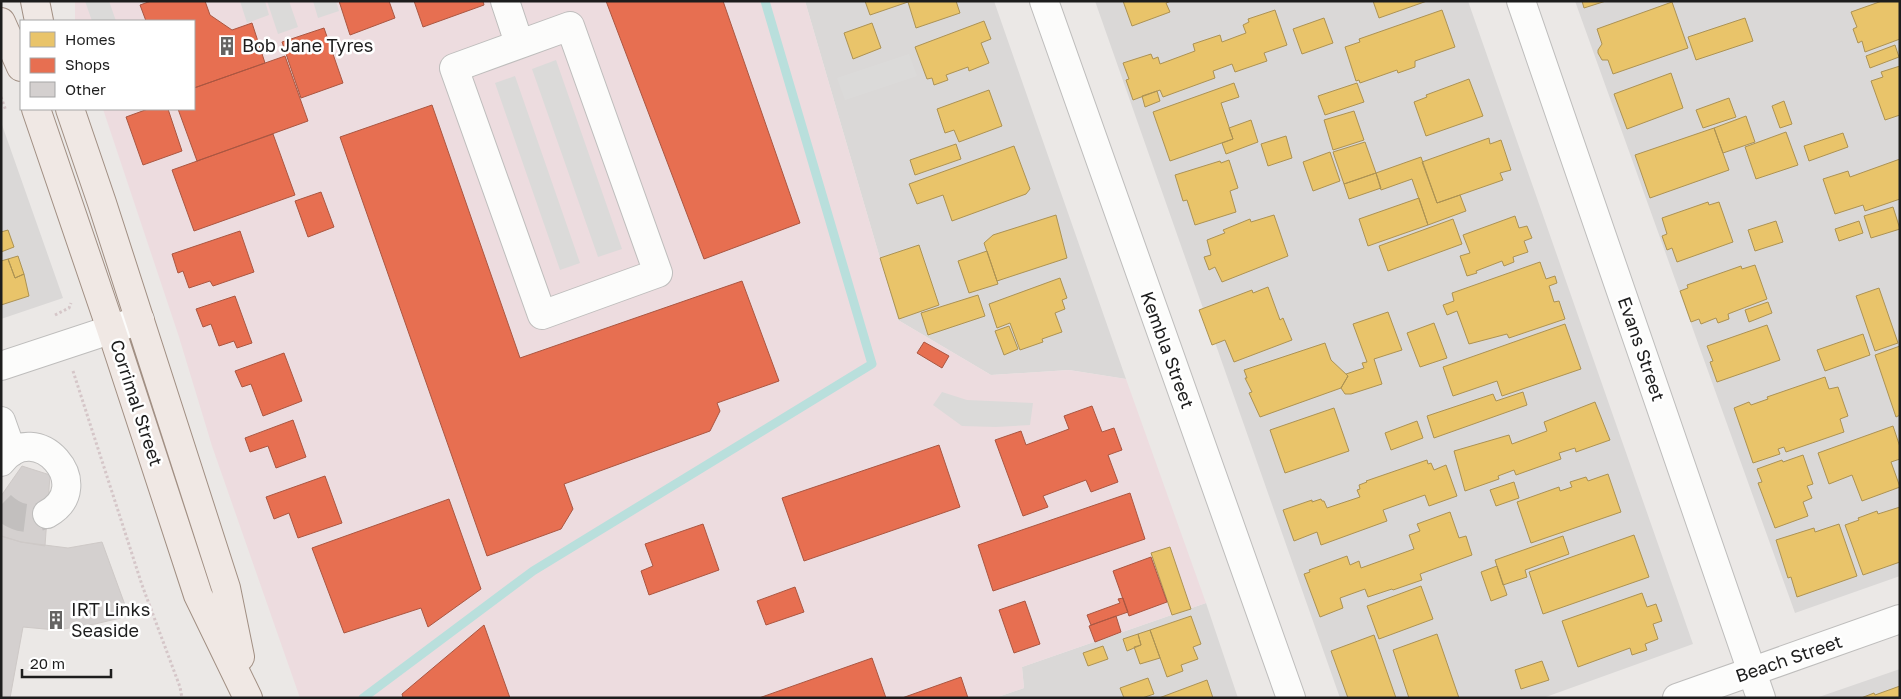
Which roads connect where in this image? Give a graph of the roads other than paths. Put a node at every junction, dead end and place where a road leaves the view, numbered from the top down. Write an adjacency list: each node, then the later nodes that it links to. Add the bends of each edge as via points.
1 (35, 1): 5 (main road)
2 (505, 1): 7 (street)
3 (1044, 1): 20 (street, Kembla Street)
4 (1521, 1): 18 (street, Evans Street)
5 (40, 20)
6 (1, 22): 8 (main road)
7 (519, 43): 7 (street, via 570,26 658,273 542,315 454,68)
8 (20, 66)
9 (36, 110): 12 (main road, Corrimal Street)
10 (70, 110): 11 (main road, Corrimal Street)
11 (140, 320): 12 (street); 19 (main road, Corrimal Street, via 226,588)
12 (111, 329): 13 (street); 19 (main road, Corrimal Street, via 198,595)
13 (1, 366)
14 (1, 421): 15 (street)
15 (6, 457): 16 (street, via 23,448 34,447 56,458 63,467 65,492 60,503)
16 (47, 514)
17 (1900, 619): 18 (street, Beach Street)
18 (1752, 672): 21 (street, Beach Street); 22 (street, Evans Street)
19 (248, 695)
20 (1291, 698)
21 (1677, 698)
22 (1761, 698)

